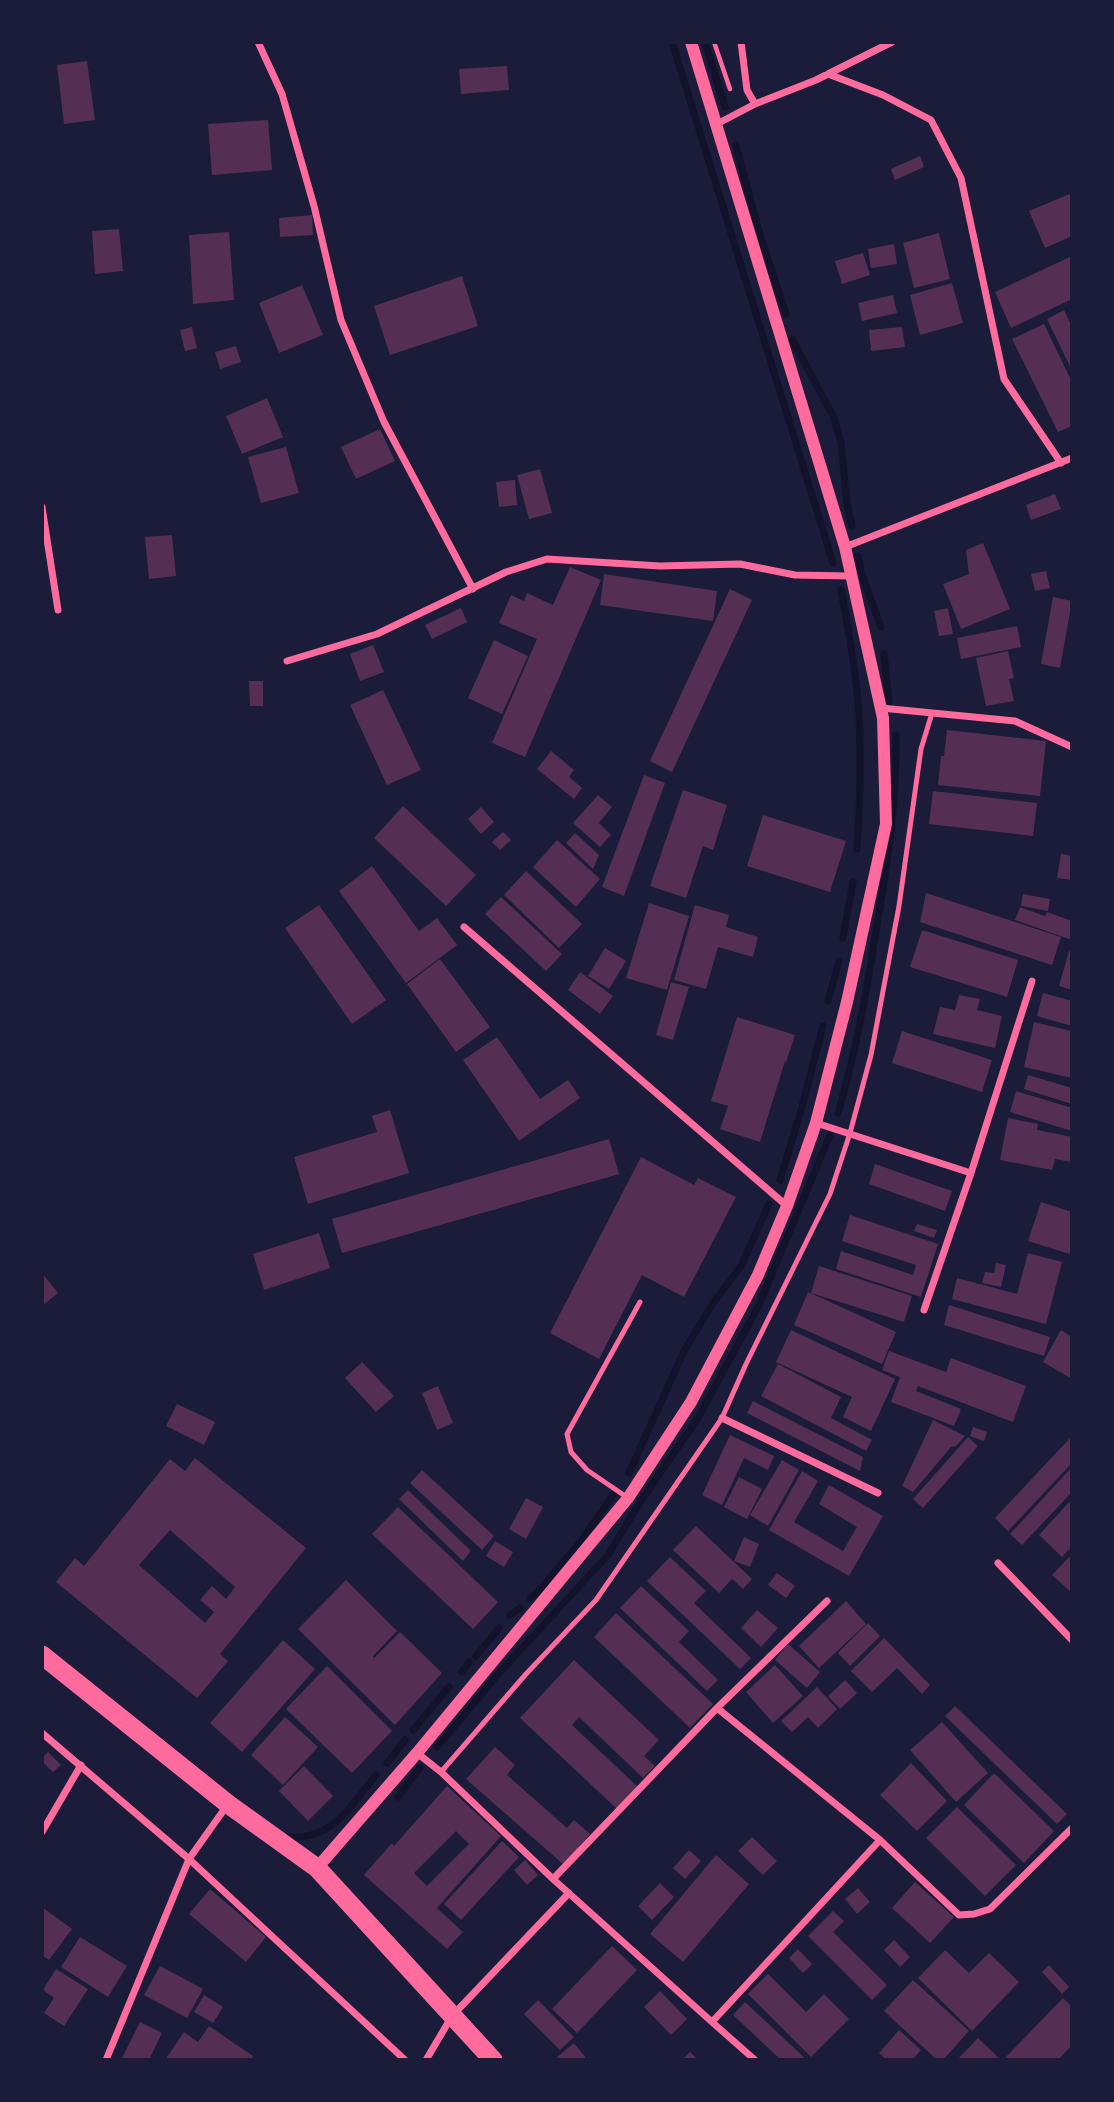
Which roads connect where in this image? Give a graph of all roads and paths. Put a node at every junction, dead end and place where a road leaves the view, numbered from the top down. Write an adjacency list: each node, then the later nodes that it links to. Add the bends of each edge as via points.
1 (258, 42): 15 (street, via 282,94 341,320 384,422)
2 (691, 42): 9 (street)
3 (714, 42): 8 (path)
4 (741, 42): 7 (street, via 747,90)
5 (892, 42): 6 (street)
6 (828, 74): 7 (street); 11 (street, via 931,120 961,178 1004,379)
7 (755, 104): 8 (street)
8 (738, 113): 9 (street)
9 (715, 126): 13 (street)
10 (1072, 458): 11 (street)
11 (1061, 463): 13 (street)
12 (42, 507): 16 (street)
13 (845, 547): 14 (street)
14 (850, 576): 15 (street, via 795,575 740,564 660,566 547,559); 18 (street)
15 (473, 589): 17 (street, via 377,634)
16 (58, 610)
17 (287, 661)
18 (881, 708): 19 (street); 23 (street, via 886,824)
19 (932, 713): 20 (street, via 1015,721); 24 (lane, via 921,749 899,906 871,1055)
20 (1072, 747)
21 (464, 927): 26 (street)
22 (1032, 982): 25 (street)
23 (816, 1123): 24 (street); 26 (street)
24 (850, 1133): 25 (street); 29 (lane, via 830,1194)
25 (971, 1174): 28 (street)
26 (787, 1206): 31 (street, via 758,1275 691,1402)
27 (640, 1302): 31 (lane, via 567,1434 570,1452 586,1470)
28 (924, 1310)
29 (722, 1418): 30 (street); 40 (lane, via 596,1600)
30 (878, 1493)
31 (628, 1498): 38 (street)
32 (998, 1563): 34 (street)
33 (827, 1601): 36 (street)
34 (1072, 1640)
35 (42, 1655): 41 (highway)
36 (717, 1708): 44 (street); 47 (street)
37 (42, 1733): 39 (street)
38 (417, 1753): 40 (street); 46 (street)
39 (81, 1765): 43 (street); 45 (street)
40 (441, 1772): 47 (street)
41 (228, 1804): 45 (street); 46 (highway)
42 (1072, 1828): 44 (street, via 989,1909 967,1915 959,1915)
43 (42, 1832)
44 (880, 1840): 50 (street)
45 (189, 1859): 51 (street); 52 (street)
46 (317, 1868): 49 (highway)
47 (553, 1879): 48 (street)
48 (569, 1893): 49 (street); 50 (street)
49 (452, 2016): 53 (street); 54 (highway)
50 (712, 2022): 55 (street)
51 (106, 2060)
52 (405, 2060)
53 (426, 2060)
54 (492, 2060)
55 (755, 2060)

